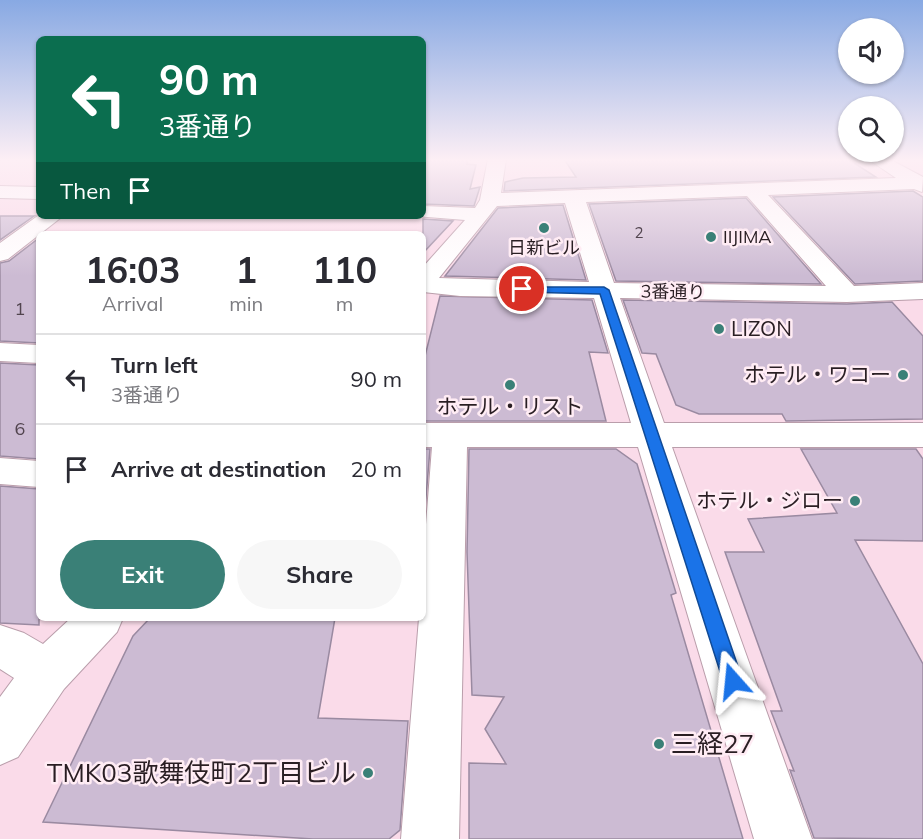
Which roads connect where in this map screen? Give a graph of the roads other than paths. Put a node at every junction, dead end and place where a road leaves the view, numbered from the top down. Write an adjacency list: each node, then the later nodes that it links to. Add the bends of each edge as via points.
1 (488, 198): 5 (street)
2 (573, 198): 5 (street)
3 (574, 198): 11 (street)
4 (760, 198): 12 (street)
5 (486, 207): 6 (street); 9 (street)
6 (426, 212)
7 (48, 219): 8 (street)
8 (0, 254)
9 (426, 279)
10 (426, 283): 11 (street, 3番通り, via 460,288)
11 (604, 290): 12 (street, 3番通り); 16 (street)
12 (847, 294): 13 (street, 3番通り)
13 (918, 297)
14 (0, 352): 15 (street)
15 (36, 354)
16 (653, 434): 17 (street); 18 (street); 26 (street)
17 (436, 435): 25 (street)
18 (923, 435)
19 (0, 471): 20 (street)
20 (36, 474)
21 (97, 621): 23 (street)
22 (0, 647): 23 (street, via 8,648)
23 (46, 673): 24 (street)
24 (0, 739)
25 (430, 839)
26 (783, 839)

